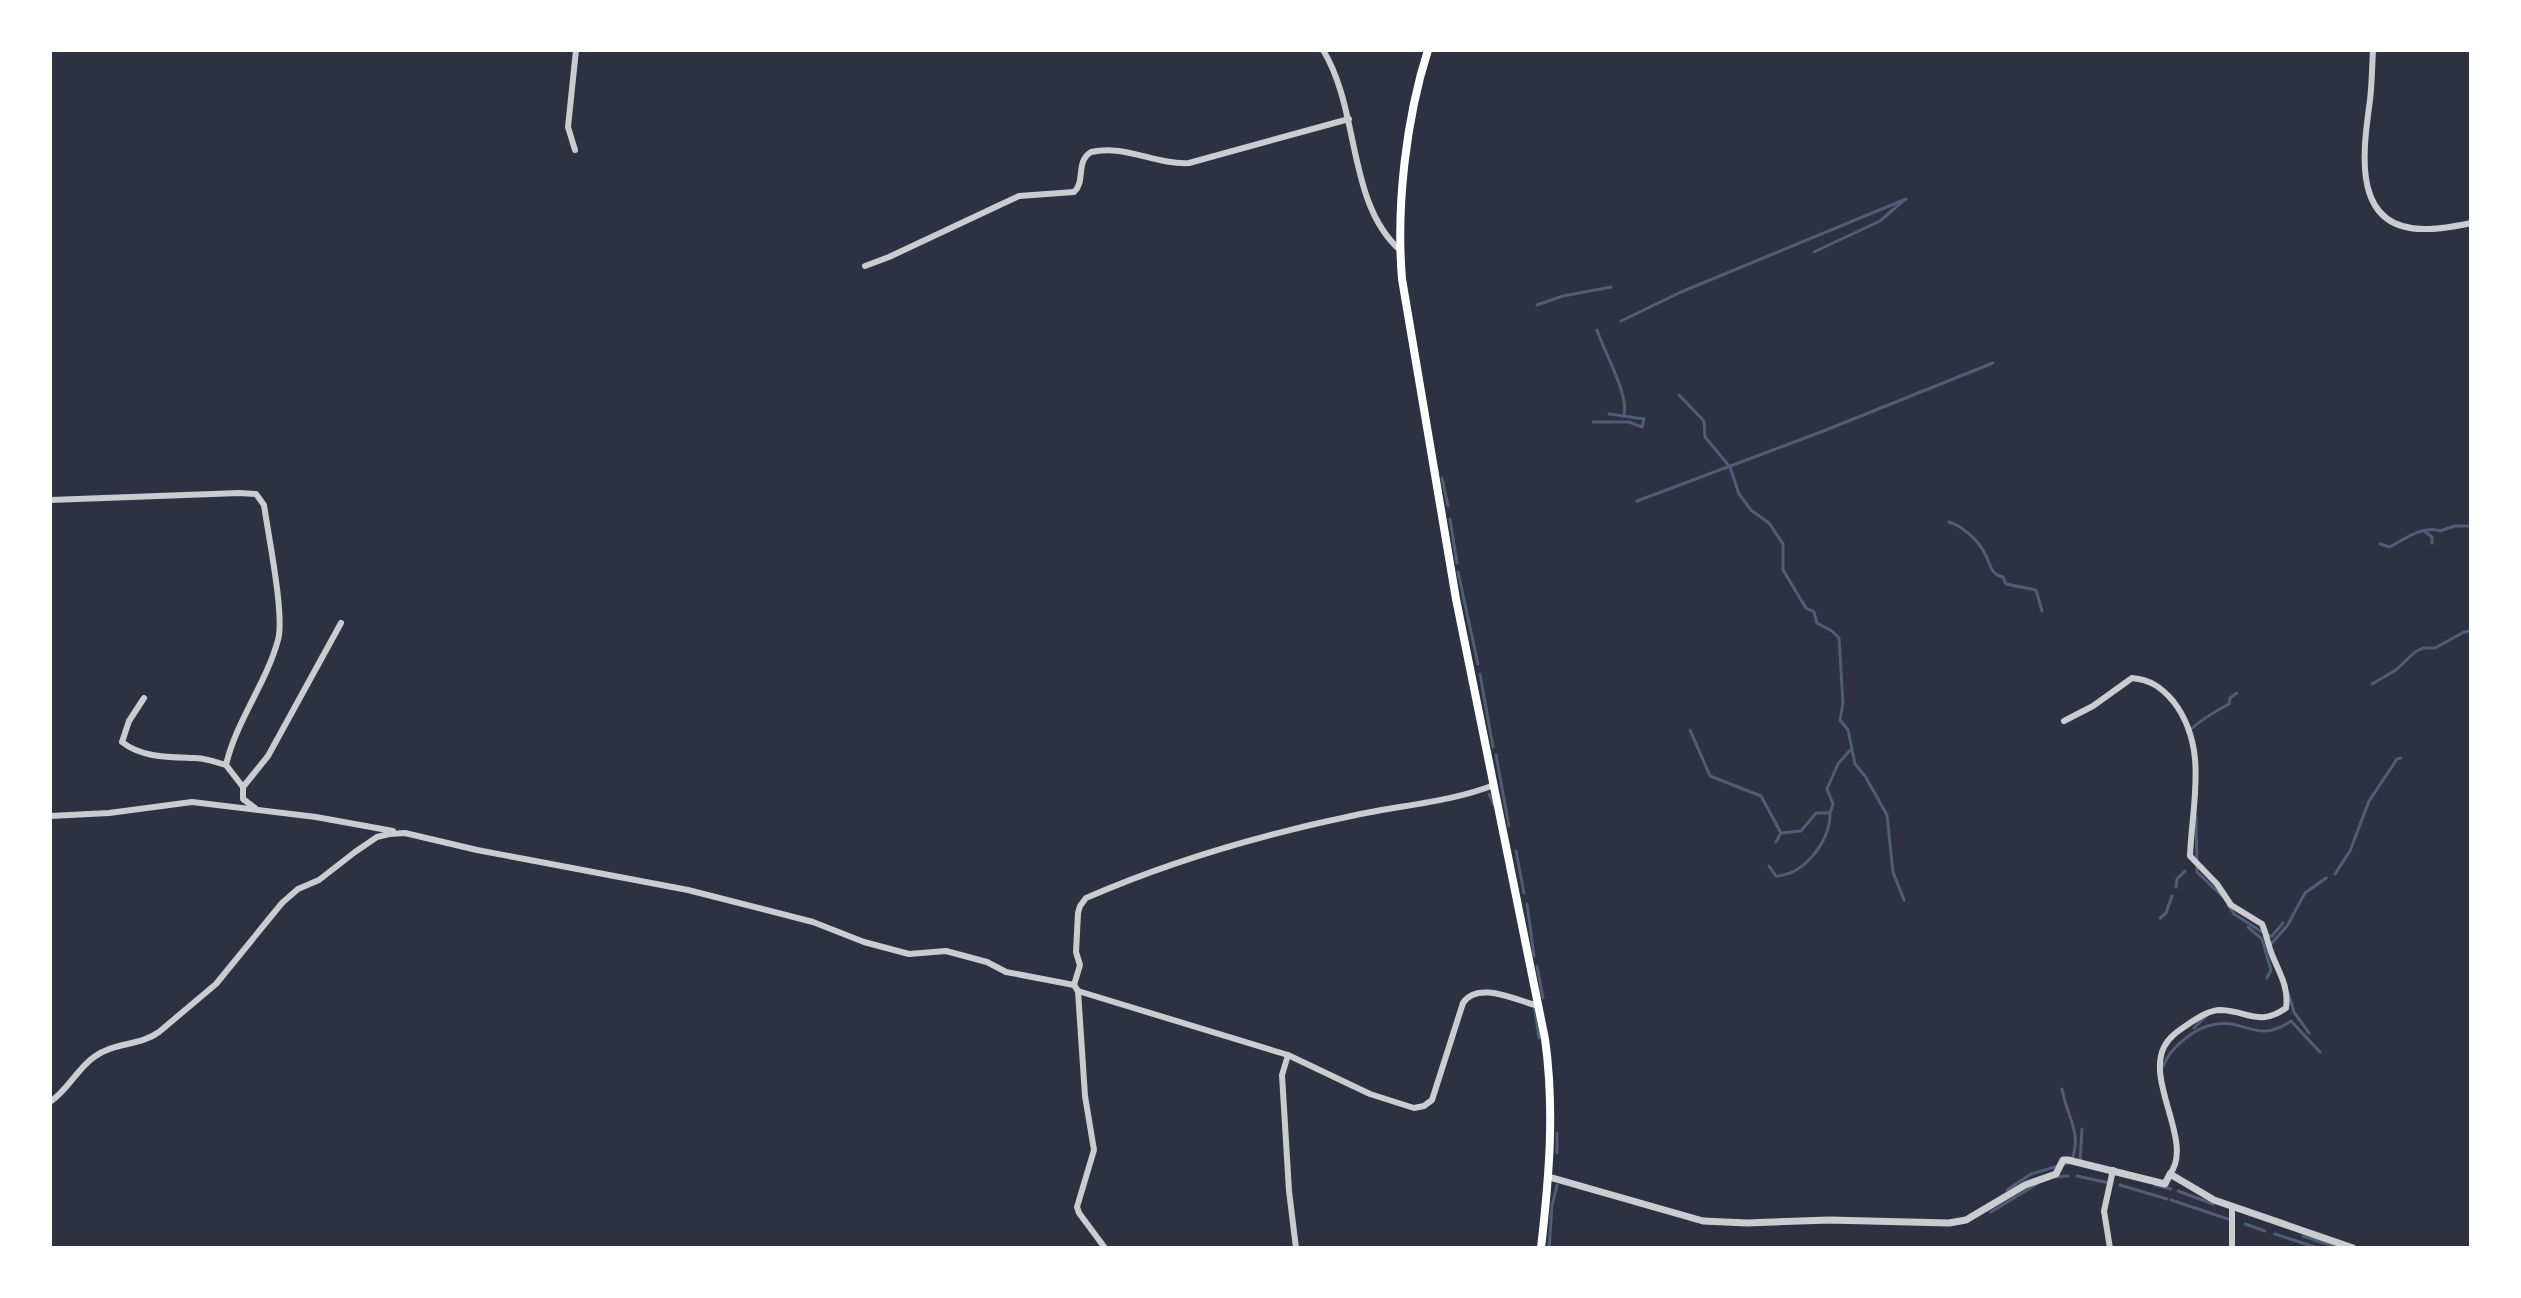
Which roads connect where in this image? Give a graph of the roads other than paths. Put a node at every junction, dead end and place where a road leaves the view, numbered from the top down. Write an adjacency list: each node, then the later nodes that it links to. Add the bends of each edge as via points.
1 (576, 50): 6 (street, via 568,127)
2 (1323, 50): 5 (street)
3 (1428, 50): 8 (main road, via 1407,148)
4 (2373, 50): 7 (street, via 2363,154 2370,196 2378,210 2411,228)
5 (1349, 119): 8 (street, via 1367,200 1387,239); 9 (street, via 1189,163 1091,152 1082,161 1074,192 1019,196)
6 (575, 150)
7 (2471, 223)
8 (1400, 250): 15 (main road, via 1453,585)
9 (865, 266)
10 (50, 500): 14 (street, via 239,493 256,494 264,505 279,638)
11 (341, 623): 16 (street, via 268,756)
12 (144, 698): 14 (street, via 122,742 133,751)
13 (2064, 721): 25 (street, via 2132,678 2149,680 2165,692 2191,731 2197,755 2190,856 2231,905 2262,924 2284,980 2286,1008 2275,1016 2259,1019 2212,1011 2165,1046 2160,1074 2175,1141)
14 (226, 765): 16 (street)
15 (1494, 785): 20 (street, via 1224,846 1086,898 1078,913); 21 (main road)
16 (243, 787): 17 (street, via 243,799)
17 (258, 810): 18 (street, via 192,802); 19 (street)
18 (50, 816)
19 (405, 833): 20 (street, via 688,890 813,922 909,954 946,951); 23 (street, via 377,837 319,880 298,889 192,1006 149,1039 113,1046 92,1058)
20 (1076, 988): 22 (street); 28 (street, via 1094,1150 1077,1207)
21 (1539, 1006): 22 (street, via 1493,994 1469,994 1432,1100 1419,1108 1370,1094); 26 (main road, via 1549,1069)
22 (1288, 1055): 29 (street, via 1282,1075)
23 (50, 1102)
24 (2113, 1170): 25 (street, via 2165,1184); 26 (street, via 2063,1160 2056,1174 2025,1185 1973,1217 1949,1223 1703,1221); 31 (street, via 2104,1211)
25 (2170, 1174): 27 (street)
26 (1549, 1177): 30 (main road)
27 (2232, 1206): 32 (street); 33 (street)
28 (1105, 1248)
29 (1296, 1248)
30 (1541, 1248)
31 (2110, 1248)
32 (2232, 1248)
33 (2353, 1248)

